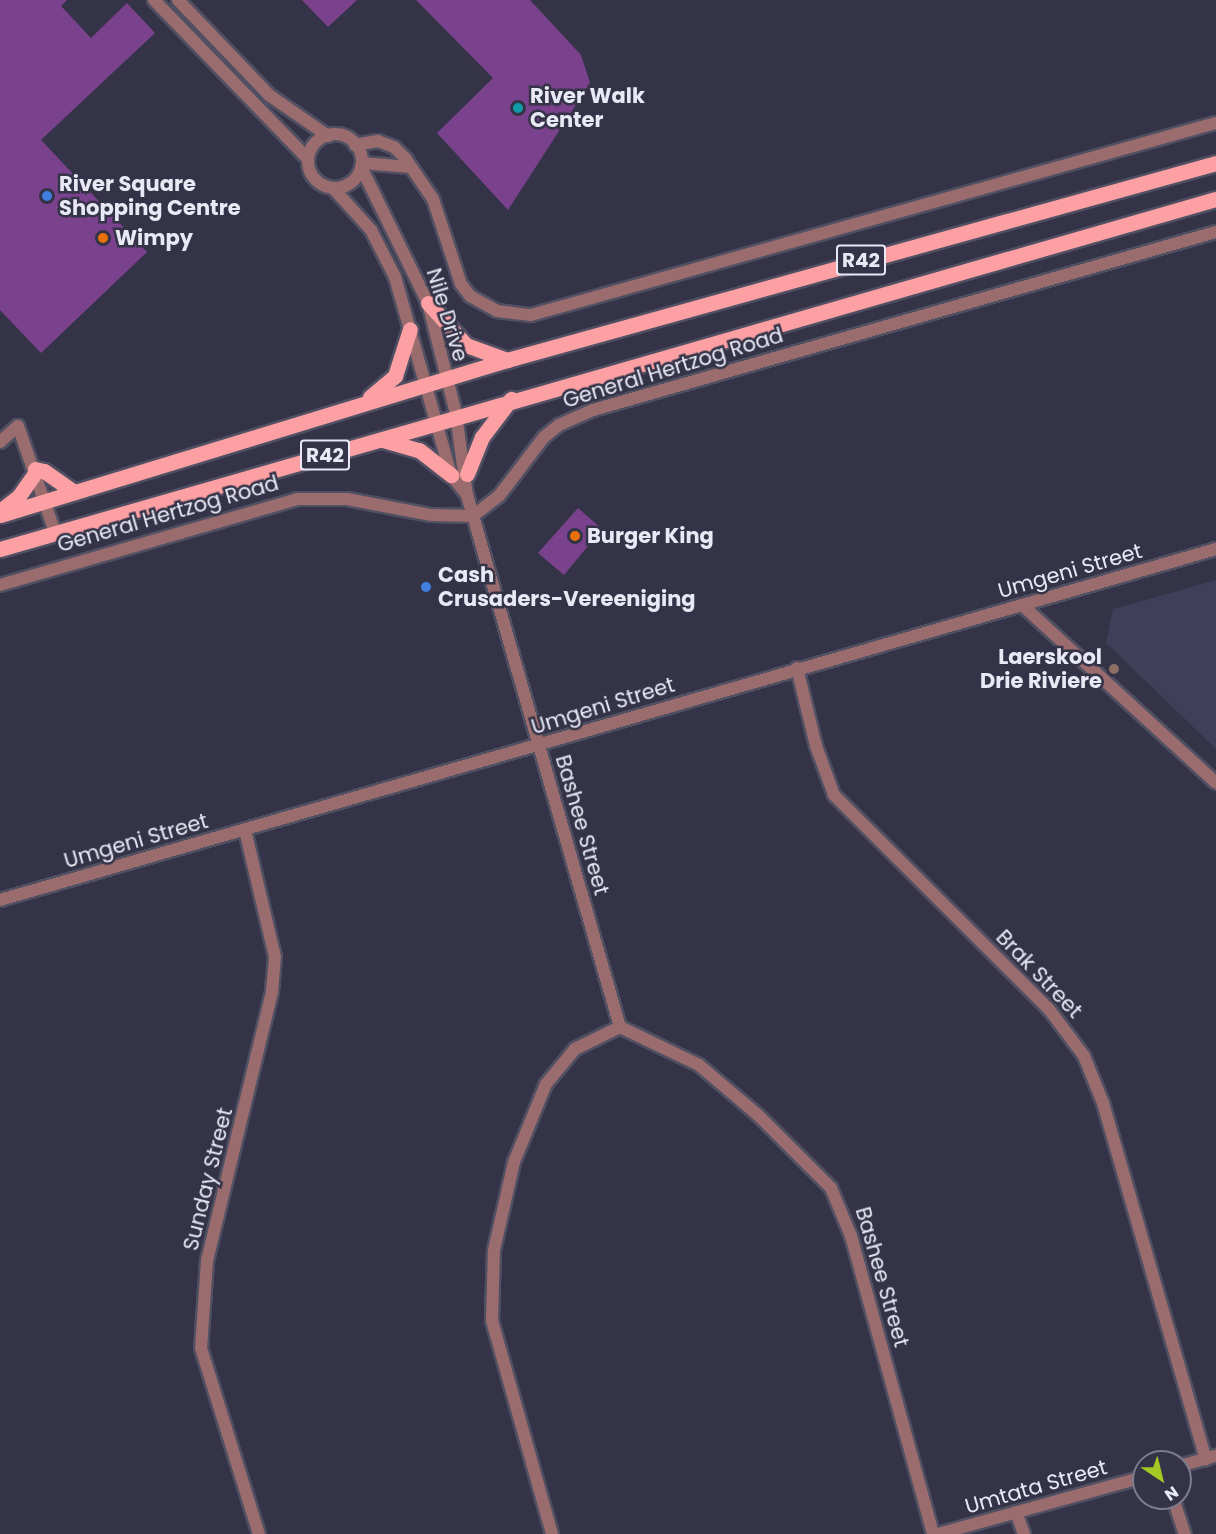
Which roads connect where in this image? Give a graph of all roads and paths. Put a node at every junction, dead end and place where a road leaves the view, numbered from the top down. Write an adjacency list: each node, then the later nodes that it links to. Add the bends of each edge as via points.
1 (154, 0): 6 (street, Nile Drive)
2 (178, 0): 4 (street, via 269,95)
3 (1216, 123): 9 (street, via 531,315 488,308 465,290 433,199)
4 (328, 136): 5 (street, via 343,136); 6 (street, via 314,145)
5 (355, 144): 8 (street, Nile Drive); 9 (street, via 386,143 400,152)
6 (308, 159): 10 (street, Nile Drive, via 315,179)
7 (1216, 163): 15 (main road, R42)
8 (361, 165): 9 (street); 10 (street, via 352,182); 13 (street, Nile Drive)
9 (410, 167)
10 (333, 188): 14 (street, Nile Drive, via 378,242 395,277)
11 (1216, 199): 18 (main road, General Hertzog Road / R42, via 553,392)
12 (1216, 232): 31 (street, General Hertzog Road, via 593,410 559,425 544,437 499,496)
13 (428, 303): 15 (main road, via 466,345); 16 (street, Nile Drive)
14 (410, 329): 17 (street, Nile Drive); 19 (main road, via 395,376)
15 (507, 360): 16 (main road, R42)
16 (446, 380): 17 (main road, R42); 20 (street, Nile Drive)
17 (425, 385): 19 (main road, R42); 21 (street, Nile Drive)
18 (510, 399): 20 (main road, General Hertzog Road / R42); 25 (main road, via 482,437)
19 (357, 406): 27 (main road, R42)
20 (456, 414): 21 (main road, General Hertzog Road / R42); 25 (street, Bashee Street)
21 (435, 421): 22 (main road, General Hertzog Road / R42); 26 (street, Bashee Street)
22 (376, 440): 26 (main road, via 413,447); 32 (main road, General Hertzog Road / R42)
23 (0, 442): 24 (street, via 18,426)
24 (35, 471): 27 (main road, via 44,471); 29 (street); 30 (main road, via 19,496)
25 (467, 474): 28 (street, Bashee Street)
26 (451, 475): 28 (street, Bashee Street)
27 (74, 492): 29 (main road, R42)
28 (467, 495): 31 (street, Bashee Street)
29 (45, 500): 30 (main road, R42); 32 (street)
30 (0, 513)
31 (473, 516): 35 (street, General Hertzog Road, via 431,515 347,499 297,499); 38 (street, Bashee Street)
32 (55, 532): 33 (main road, General Hertzog Road / R42)
33 (0, 549)
34 (1216, 549): 36 (street, Umgeni Street)
35 (0, 585)
36 (1022, 605): 37 (street, Umgeni Street); 39 (street)
37 (797, 668): 38 (street, Umgeni Street); 43 (street, Brak Street, via 816,746 834,795 1060,1021 1084,1056 1103,1102)
38 (540, 746): 40 (street, Umgeni Street); 42 (street, Bashee Street)
39 (1216, 783)
40 (245, 830): 41 (street, Umgeni Street); 48 (street, Sunday Street, via 275,957 272,992 207,1262 201,1347)
41 (0, 900)
42 (620, 1027): 49 (street, via 575,1050 546,1084 514,1162 494,1250 492,1320); 50 (street, Bashee Street, via 699,1065 758,1115 831,1188 851,1236)
43 (1211, 1458): 44 (street)
44 (1192, 1463)
45 (1132, 1480): 47 (street, Umtata Street)
46 (1177, 1510): 53 (street)
47 (1016, 1512): 51 (street, Umtata Street); 52 (street)
48 (259, 1534)
49 (552, 1534)
50 (933, 1534)
51 (938, 1534)
52 (1024, 1534)
53 (1185, 1534)

